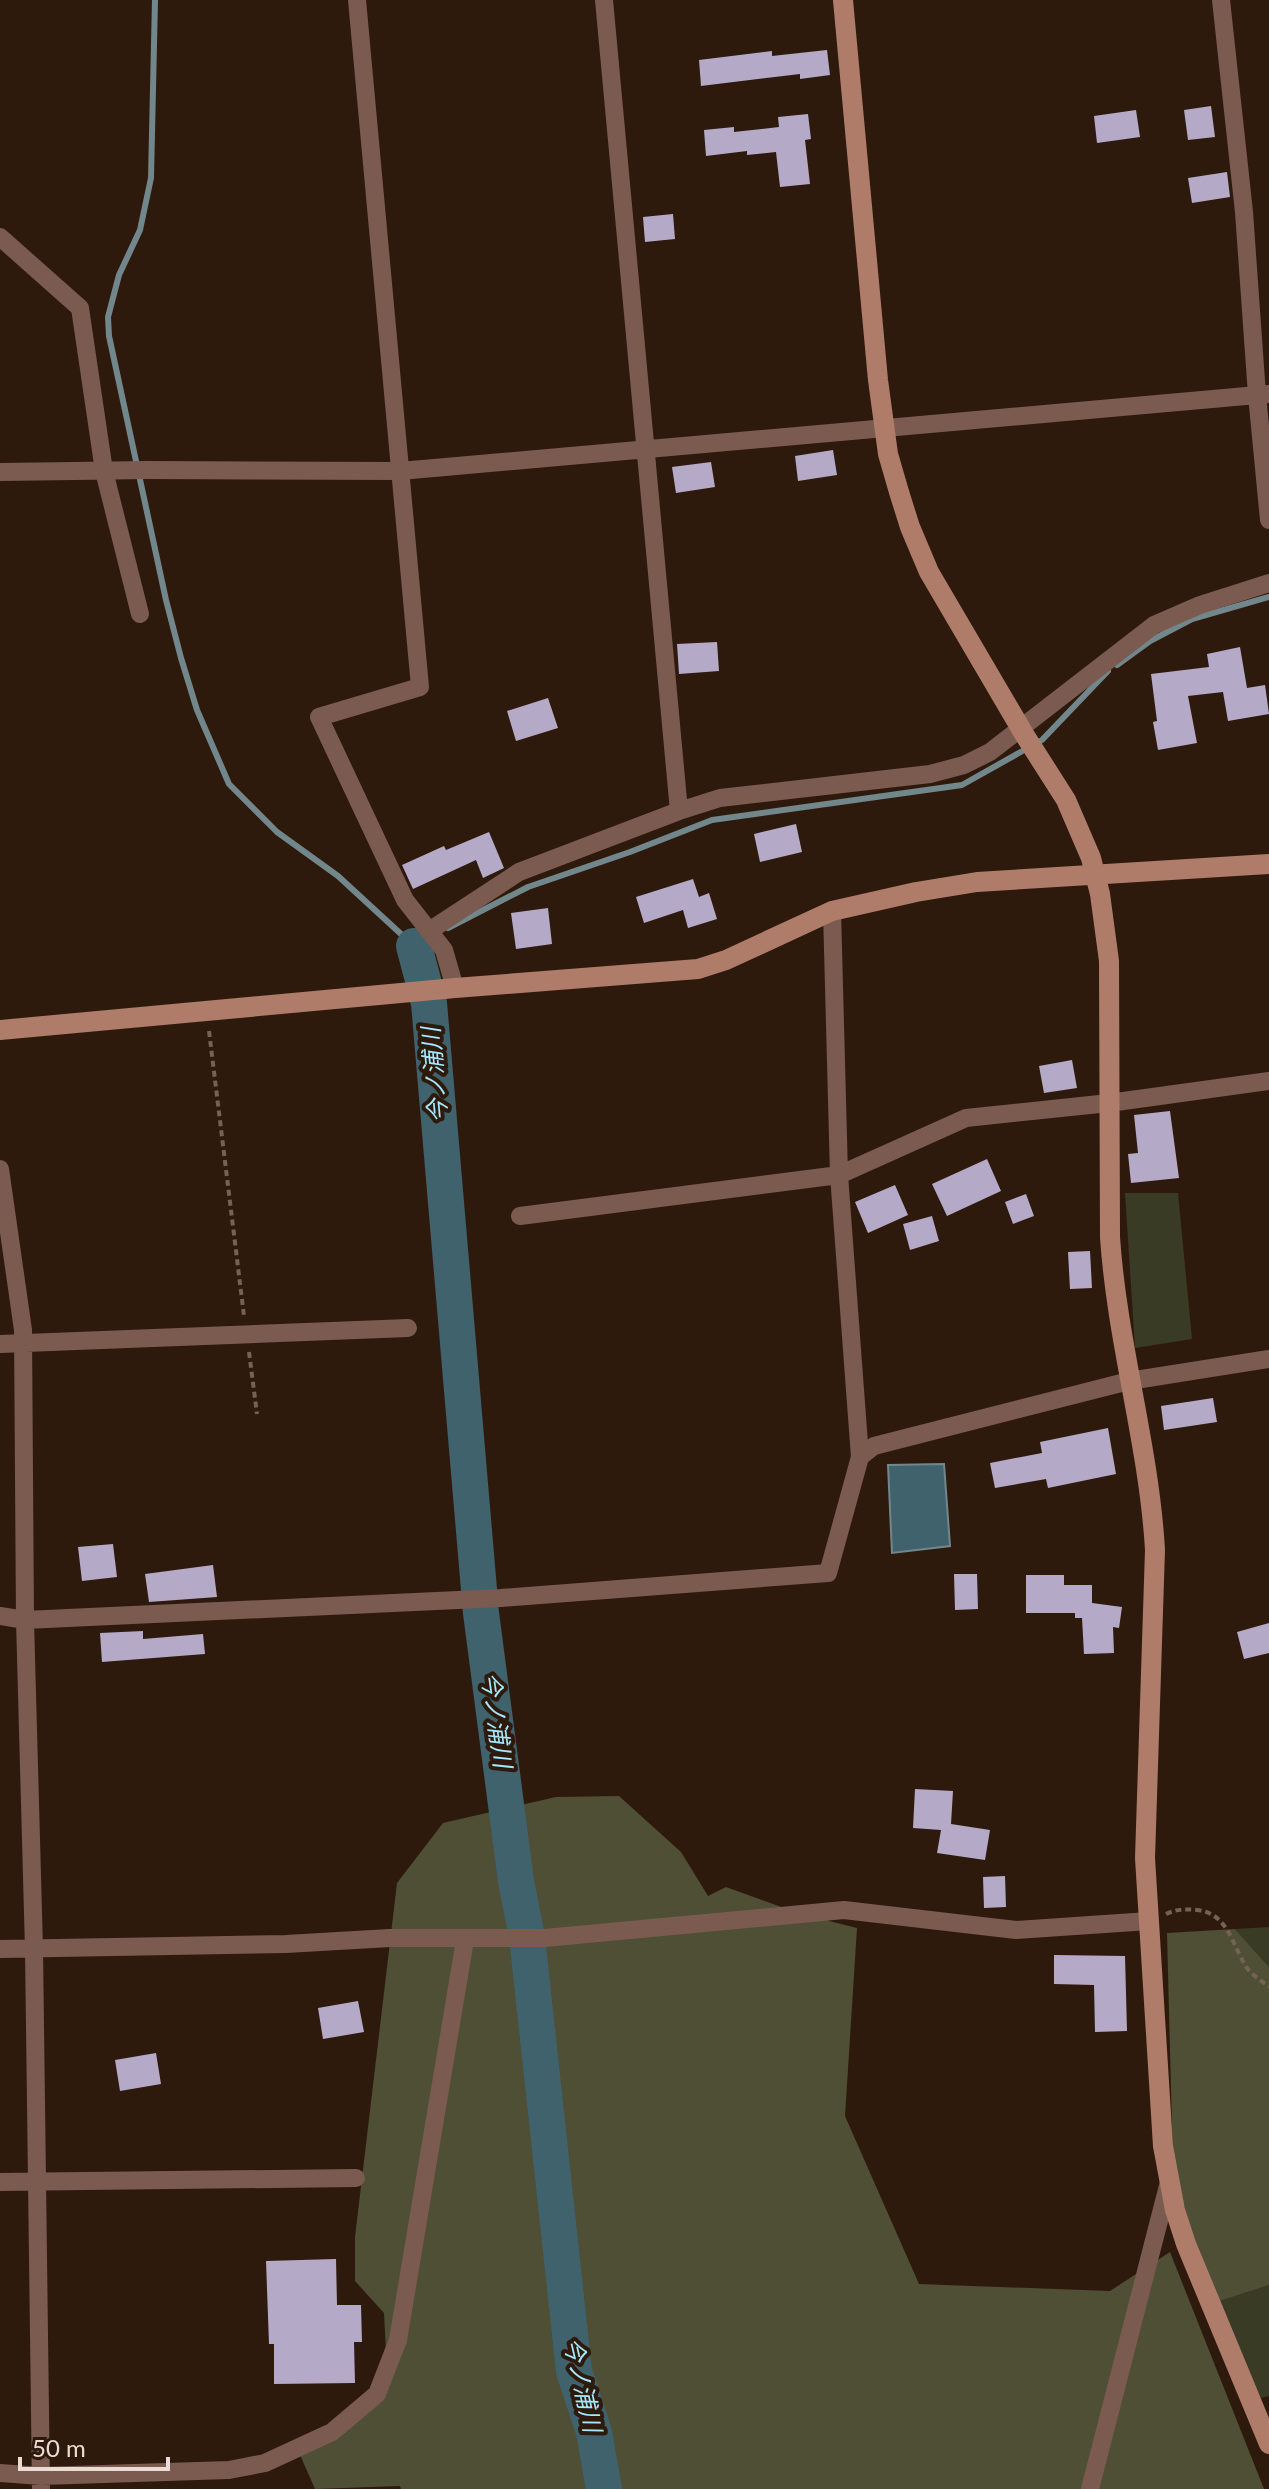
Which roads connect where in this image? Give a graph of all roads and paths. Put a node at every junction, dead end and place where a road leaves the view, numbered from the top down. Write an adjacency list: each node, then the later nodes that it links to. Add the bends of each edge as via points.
1 (357, 0): 10 (street)
2 (604, 0): 8 (street)
3 (843, 0): 7 (street)
4 (1221, 0): 6 (street)
5 (0, 237): 9 (street, via 80,308)
6 (1263, 395): 7 (street); 12 (street)
7 (885, 429): 8 (street); 15 (street, via 910,527 929,572)
8 (646, 451): 10 (street); 16 (street)
9 (104, 471): 10 (street); 11 (street); 14 (street)
10 (400, 471): 20 (street, via 420,687 319,717 405,900)
11 (0, 472)
12 (1269, 520)
13 (1269, 583): 15 (street, via 1154,625)
14 (140, 614)
15 (1020, 727): 16 (street, via 990,752 930,774 720,798); 18 (street, via 1066,800)
16 (679, 811): 20 (street, via 519,872)
17 (1269, 864): 18 (street)
18 (1095, 873): 19 (street, via 977,882); 25 (street, via 1109,961)
19 (832, 911): 21 (street, via 698,969); 27 (street)
20 (429, 931): 21 (street, via 444,950)
21 (455, 988): 22 (street)
22 (207, 1012): 23 (street); 30 (path)
23 (0, 1030)
24 (1269, 1081): 25 (street)
25 (1109, 1103): 27 (street, via 966,1118); 34 (street, via 1113,1277)
26 (0, 1169): 32 (street)
27 (839, 1175): 28 (street); 36 (street)
28 (520, 1216)
29 (408, 1328): 30 (street)
30 (247, 1336): 32 (street); 35 (path)
31 (0, 1344): 32 (street)
32 (23, 1344): 38 (street)
33 (1269, 1359): 34 (street)
34 (1129, 1381): 36 (street, via 874,1446); 39 (street, via 1155,1550 1145,1858)
35 (257, 1414)
36 (860, 1457): 38 (street, via 828,1573 501,1598)
37 (0, 1616): 38 (street)
38 (25, 1620): 42 (street)
39 (1149, 1921): 40 (street, via 1016,1930 844,1910 545,1938); 43 (path, via 1178,1909 1219,1918 1247,1969); 47 (street)
40 (465, 1940): 42 (street); 50 (street, via 398,2340 377,2394 332,2432 265,2463)
41 (0, 1949): 42 (street)
42 (34, 1949): 46 (street)
43 (1269, 1987)
44 (356, 2178): 46 (street)
45 (0, 2182): 46 (street)
46 (37, 2182): 50 (street)
47 (1169, 2182): 48 (street, via 1186,2244); 51 (street)
48 (1269, 2444)
49 (0, 2473): 50 (street)
50 (41, 2482)
51 (1090, 2489)

